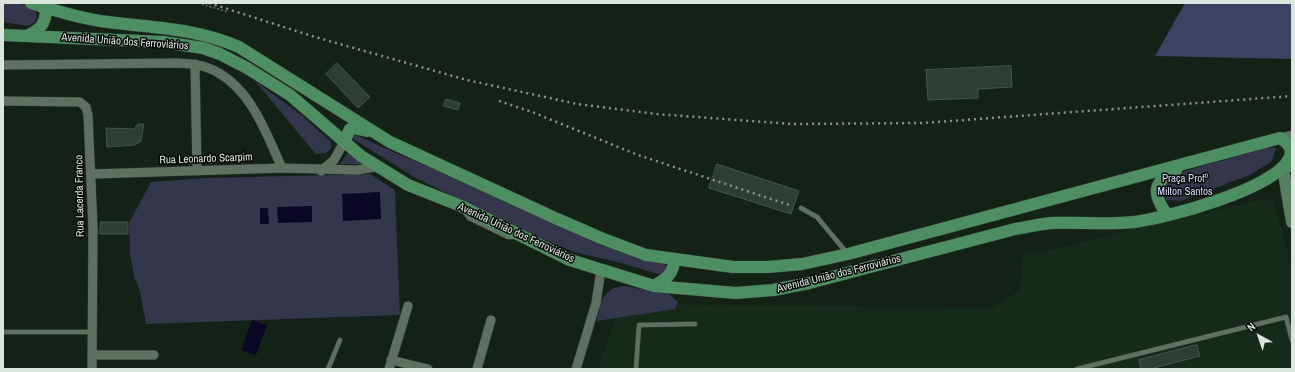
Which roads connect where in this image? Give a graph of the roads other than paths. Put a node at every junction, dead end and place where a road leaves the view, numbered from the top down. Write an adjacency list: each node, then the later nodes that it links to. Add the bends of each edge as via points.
1 (31, 3): 2 (main road, Avenida União dos Ferroviários)
2 (46, 8): 3 (main road, Avenida União dos Ferroviários, via 106,22); 5 (main road, via 42,26)
3 (138, 25): 6 (main road); 10 (main road, Avenida União dos Ferroviários, via 198,32 240,47)
4 (3, 35): 5 (main road, Avenida União dos Ferroviários)
5 (25, 36): 6 (main road, Avenida União dos Ferroviários)
6 (137, 42): 13 (main road, Avenida União dos Ferroviários, via 186,45 220,54 290,95)
7 (3, 64): 8 (street)
8 (195, 64): 17 (street, via 218,72 232,83 253,108 262,122); 18 (street)
9 (3, 101): 20 (street, Rua Lacerda Franco, via 80,102 86,107)
10 (372, 132): 13 (main road, via 354,128 347,132); 25 (main road, Avenida União dos Ferroviários, via 601,238 646,255)
11 (1292, 135): 12 (street, Avenida União dos Ferroviários)
12 (1280, 138): 14 (main road, Avenida União dos Ferroviários); 16 (main road, via 1291,148)
13 (344, 142): 15 (main road, Avenida União dos Ferroviários); 19 (street, via 334,160)
14 (1188, 163): 22 (main road, via 1167,175 1157,186 1157,198); 24 (main road, Avenida União dos Ferroviários)
15 (376, 167): 19 (street, Rua Leonardo Scarpim); 26 (main road, Avenida União dos Ferroviários, via 408,185 461,206 570,260)
16 (1288, 167): 22 (main road, Avenida União dos Ferroviários, via 1218,200); 23 (main road)
17 (282, 168): 18 (street, Rua Leonardo Scarpim); 19 (street, Rua Leonardo Scarpim)
18 (197, 171): 20 (street, Rua Leonardo Scarpim)
19 (321, 171)
20 (92, 174): 32 (street, Rua Lacerda Franco)
21 (801, 208): 24 (lane, via 816,217)
22 (1167, 215): 27 (main road, Avenida União dos Ferroviários, via 1115,224 1050,223 1015,229 809,284 773,290 736,294)
23 (1292, 222)
24 (848, 254): 25 (main road, Avenida União dos Ferroviários, via 768,268)
25 (674, 260): 27 (main road, via 670,276)
26 (601, 270): 27 (main road, Avenida União dos Ferroviários); 42 (street, via 600,288)
27 (654, 286)
28 (408, 306): 37 (street)
29 (491, 320): 41 (street)
30 (695, 324): 43 (lane, via 639,325)
31 (3, 332): 32 (lane)
32 (93, 332): 35 (street, Rua Lacerda Franco)
33 (340, 340): 39 (lane)
34 (1292, 340): 44 (lane, via 1286,317)
35 (92, 355): 36 (street); 38 (street, Rua Lacerda Franco)
36 (154, 355)
37 (390, 364): 40 (street)
38 (92, 369)
39 (328, 369)
40 (428, 369)
41 (477, 369)
42 (576, 369)
43 (636, 369)
44 (1076, 369)

